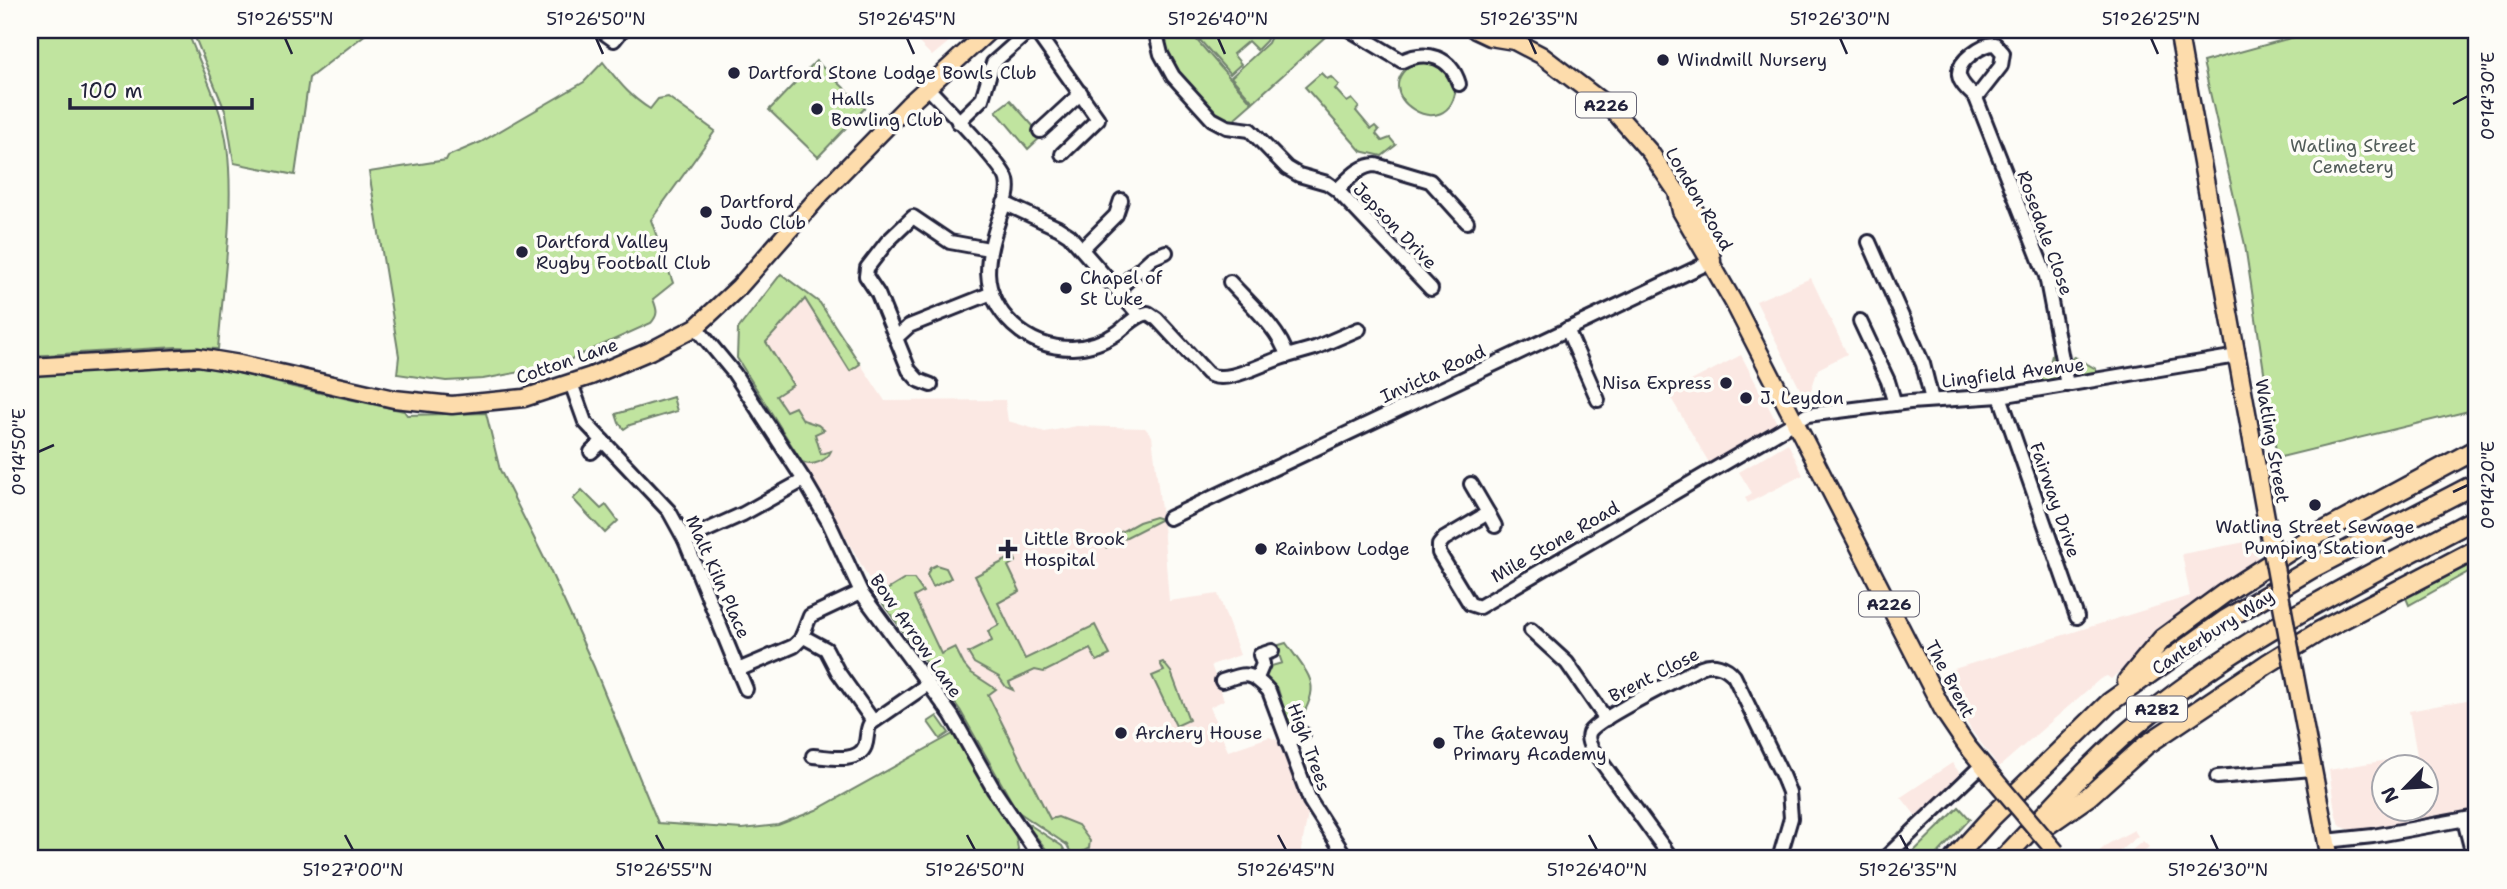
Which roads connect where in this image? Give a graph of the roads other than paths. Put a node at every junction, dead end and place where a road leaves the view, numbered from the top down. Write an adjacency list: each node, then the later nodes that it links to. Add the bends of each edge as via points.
1 (600, 30): 10 (street)
2 (990, 30): 12 (main road, Cotton Lane)
3 (1030, 30): 15 (street, via 992,64 982,99)
4 (1035, 30): 13 (street)
5 (1155, 30): 18 (street, Jepson Drive, via 1173,76 1212,118 1227,127 1252,131 1287,168)
6 (1350, 30): 11 (street, via 1402,61 1439,58 1451,66)
7 (1475, 30): 9 (main road, London Road / A226, via 1490,37)
8 (2178, 30): 38 (main road, Watling Street)
9 (1508, 35): 26 (main road, London Road / A226, via 1613,110 1677,192 1686,197 1710,241)
10 (619, 39)
11 (1459, 84)
12 (927, 87): 15 (street); 33 (main road, Cotton Lane)
13 (1081, 93): 16 (street); 17 (street, via 1098,119)
14 (1976, 98): 42 (street, Rosedale Close, via 2046,276)
15 (958, 122): 20 (street, via 1004,173 1008,188)
16 (1040, 131)
17 (1062, 154)
18 (1337, 190): 21 (street, via 1359,170 1376,165 1430,181); 29 (street, Jepson Drive)
19 (1121, 200): 24 (street, via 1116,215)
20 (1004, 203): 23 (street); 24 (street, via 1063,231)
21 (1467, 222)
22 (1869, 242): 45 (street, via 1923,364)
23 (989, 249): 30 (street); 36 (street, via 953,243 914,217 908,220 866,268)
24 (1082, 249): 28 (street)
25 (1166, 252): 28 (street, via 1152,258)
26 (1712, 261): 35 (street, Invicta Road); 47 (main road, London Road / A226)
27 (1230, 282): 37 (street, via 1277,336)
28 (1118, 289): 31 (street)
29 (1432, 289)
30 (992, 293): 31 (street, via 1018,329 1059,347 1099,343); 36 (street, via 909,326)
31 (1139, 315): 37 (street, via 1154,316 1217,378)
32 (1860, 321): 46 (street)
33 (696, 327): 40 (main road, Cotton Lane); 51 (street, Bow Arrow Lane, via 734,373)
34 (1359, 328): 37 (street)
35 (1567, 330): 44 (street); 55 (street, Invicta Road)
36 (896, 338): 41 (street, via 909,370)
37 (1287, 356)
38 (2237, 356): 42 (street, Lingfield Avenue); 79 (main road, Watling Street, bridge)
39 (30, 367): 40 (main road, Cotton Lane, via 198,357 394,399 452,405 524,398)
40 (571, 383): 48 (street, Malt Kiln Place, via 588,425)
41 (931, 385)
42 (2067, 385): 43 (street, Lingfield Avenue)
43 (2000, 396): 45 (street, Lingfield Avenue); 61 (street, Fairway Drive)
44 (1598, 400)
45 (1932, 400): 46 (street, Lingfield Avenue)
46 (1895, 404): 47 (street, Lingfield Avenue, via 1807,415)
47 (1795, 422): 54 (street, Mile Stone Road, via 1473,607 1439,553 1439,545); 78 (main road, The Brent / A226, via 1944,712)
48 (603, 441): 50 (street); 58 (street, Malt Kiln Place, via 669,511)
49 (2477, 449): 72 (highway, via 2302,543 2226,592 2162,639)
50 (591, 452)
51 (804, 480): 58 (street); 60 (street, Bow Arrow Lane)
52 (2477, 483): 72 (highway, Canterbury Way / A282, via 2279,588)
53 (1471, 484): 54 (street)
54 (1488, 513): 57 (street)
55 (1169, 518)
56 (2477, 518): 83 (highway, Canterbury Way / A282, via 2330,596 2177,693 2129,731)
57 (1495, 526)
58 (685, 540): 67 (street, Malt Kiln Place)
59 (2477, 549): 83 (highway, via 2267,664 2146,746 2072,809)
60 (861, 592): 64 (street, via 811,615); 70 (street, Bow Arrow Lane)
61 (2077, 617)
62 (1551, 629): 65 (street)
63 (1531, 631): 65 (street)
64 (802, 636): 67 (street, via 793,647); 74 (street, via 826,649)
65 (1543, 640): 73 (street, via 1567,663)
66 (1272, 651): 68 (street, via 1260,655)
67 (738, 670): 71 (street, Malt Kiln Place)
68 (1257, 678): 69 (street, via 1243,674); 76 (street, High Trees, via 1269,691)
69 (1222, 681)
70 (928, 684): 74 (street); 85 (street, Bow Arrow Lane)
71 (746, 689)
72 (2110, 702): 90 (highway, Canterbury Way / A282)
73 (1606, 719): 87 (street, Brent Close, via 1590,731 1590,745); 88 (street, Brent Close, via 1703,666 1715,665 1730,672 1787,788 1791,818)
74 (873, 722): 77 (street, via 859,753 843,758)
75 (1303, 734): 76 (street)
76 (1287, 742): 86 (street, High Trees, via 1310,801)
77 (813, 756)
78 (1982, 765): 84 (main road, The Brent / A226, bridge); 89 (street)
79 (2312, 769): 80 (street); 82 (main road, Watling Street)
80 (2217, 777)
81 (2471, 819): 82 (street); 93 (street)
82 (2326, 841): 92 (main road, Watling Street)
83 (2017, 845): 91 (highway, Canterbury Way / A282)
84 (2060, 855)
85 (1041, 859)
86 (1347, 859)
87 (1672, 859)
88 (1779, 859)
89 (1884, 859)
90 (1954, 859)
91 (2003, 859)
92 (2330, 859)
93 (2474, 859)

